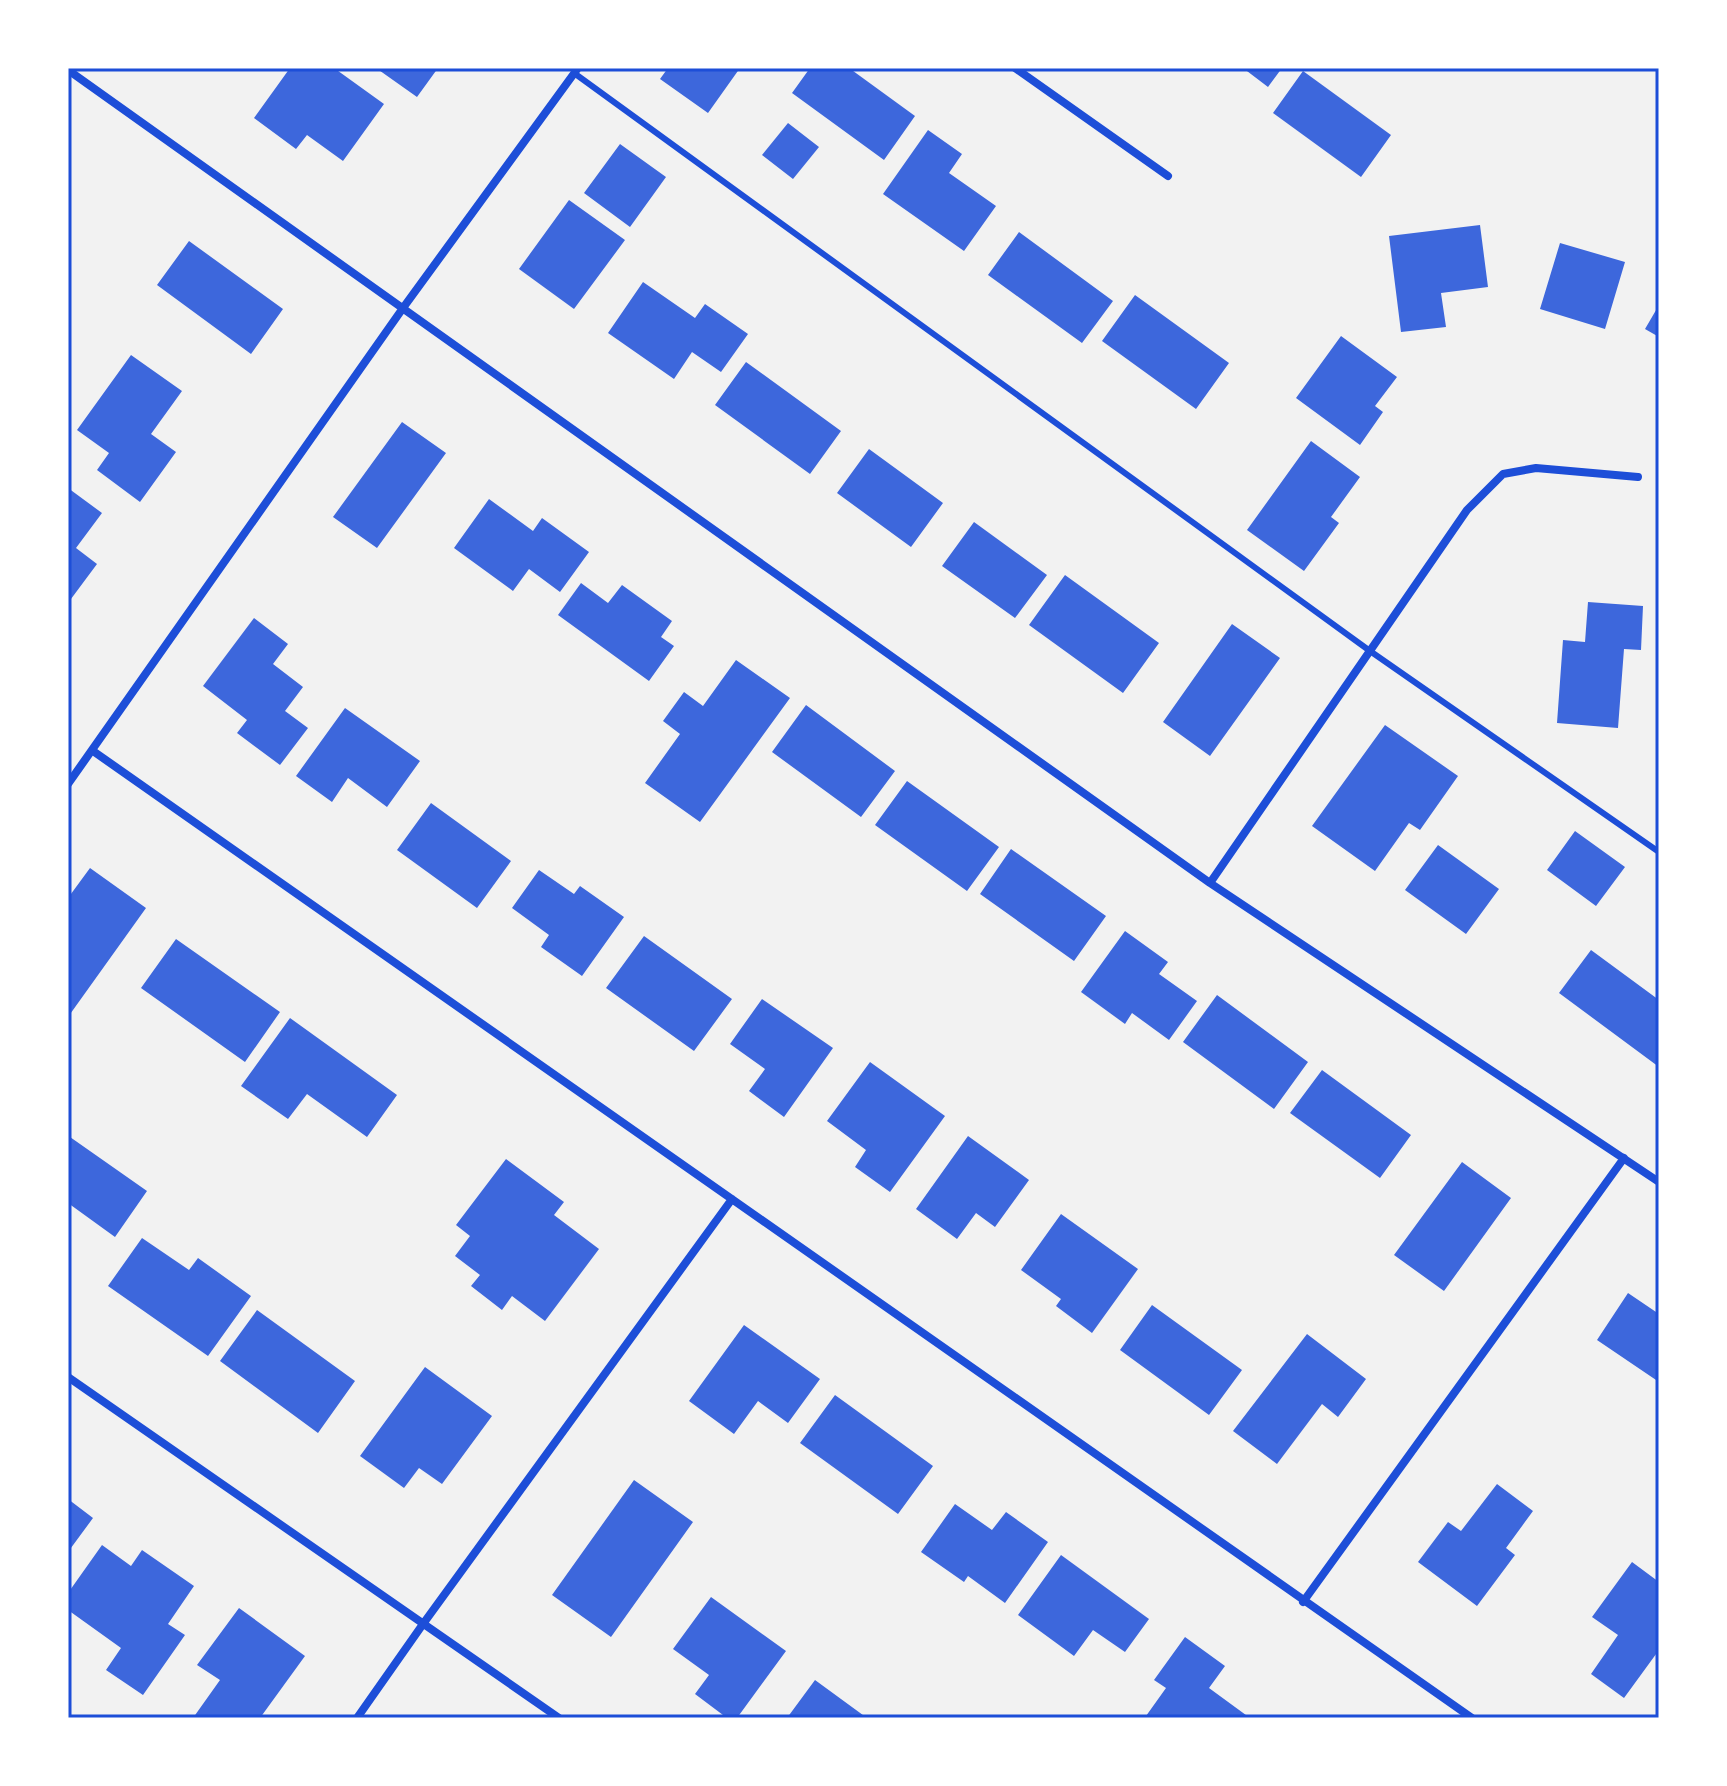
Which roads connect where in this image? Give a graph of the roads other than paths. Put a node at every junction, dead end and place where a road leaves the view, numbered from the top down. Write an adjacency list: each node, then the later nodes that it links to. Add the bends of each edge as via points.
1 (1015, 68): 4 (street)
2 (68, 70): 5 (street)
3 (576, 71): 5 (street); 7 (lane)
4 (1168, 176)
5 (403, 308): 8 (street); 11 (street)
6 (1638, 477): 7 (street, via 1536,468 1503,474 1467,510)
7 (1370, 651): 10 (lane); 11 (street)
8 (93, 751): 9 (street); 14 (street)
9 (68, 784)
10 (1659, 852)
11 (1210, 883): 12 (street)
12 (1624, 1158): 13 (street); 16 (street)
13 (1659, 1182)
14 (732, 1199): 16 (street); 17 (street)
15 (68, 1377): 17 (street)
16 (1303, 1602): 20 (street)
17 (423, 1624): 18 (street); 19 (street)
18 (357, 1718)
19 (559, 1718)
20 (1472, 1718)

